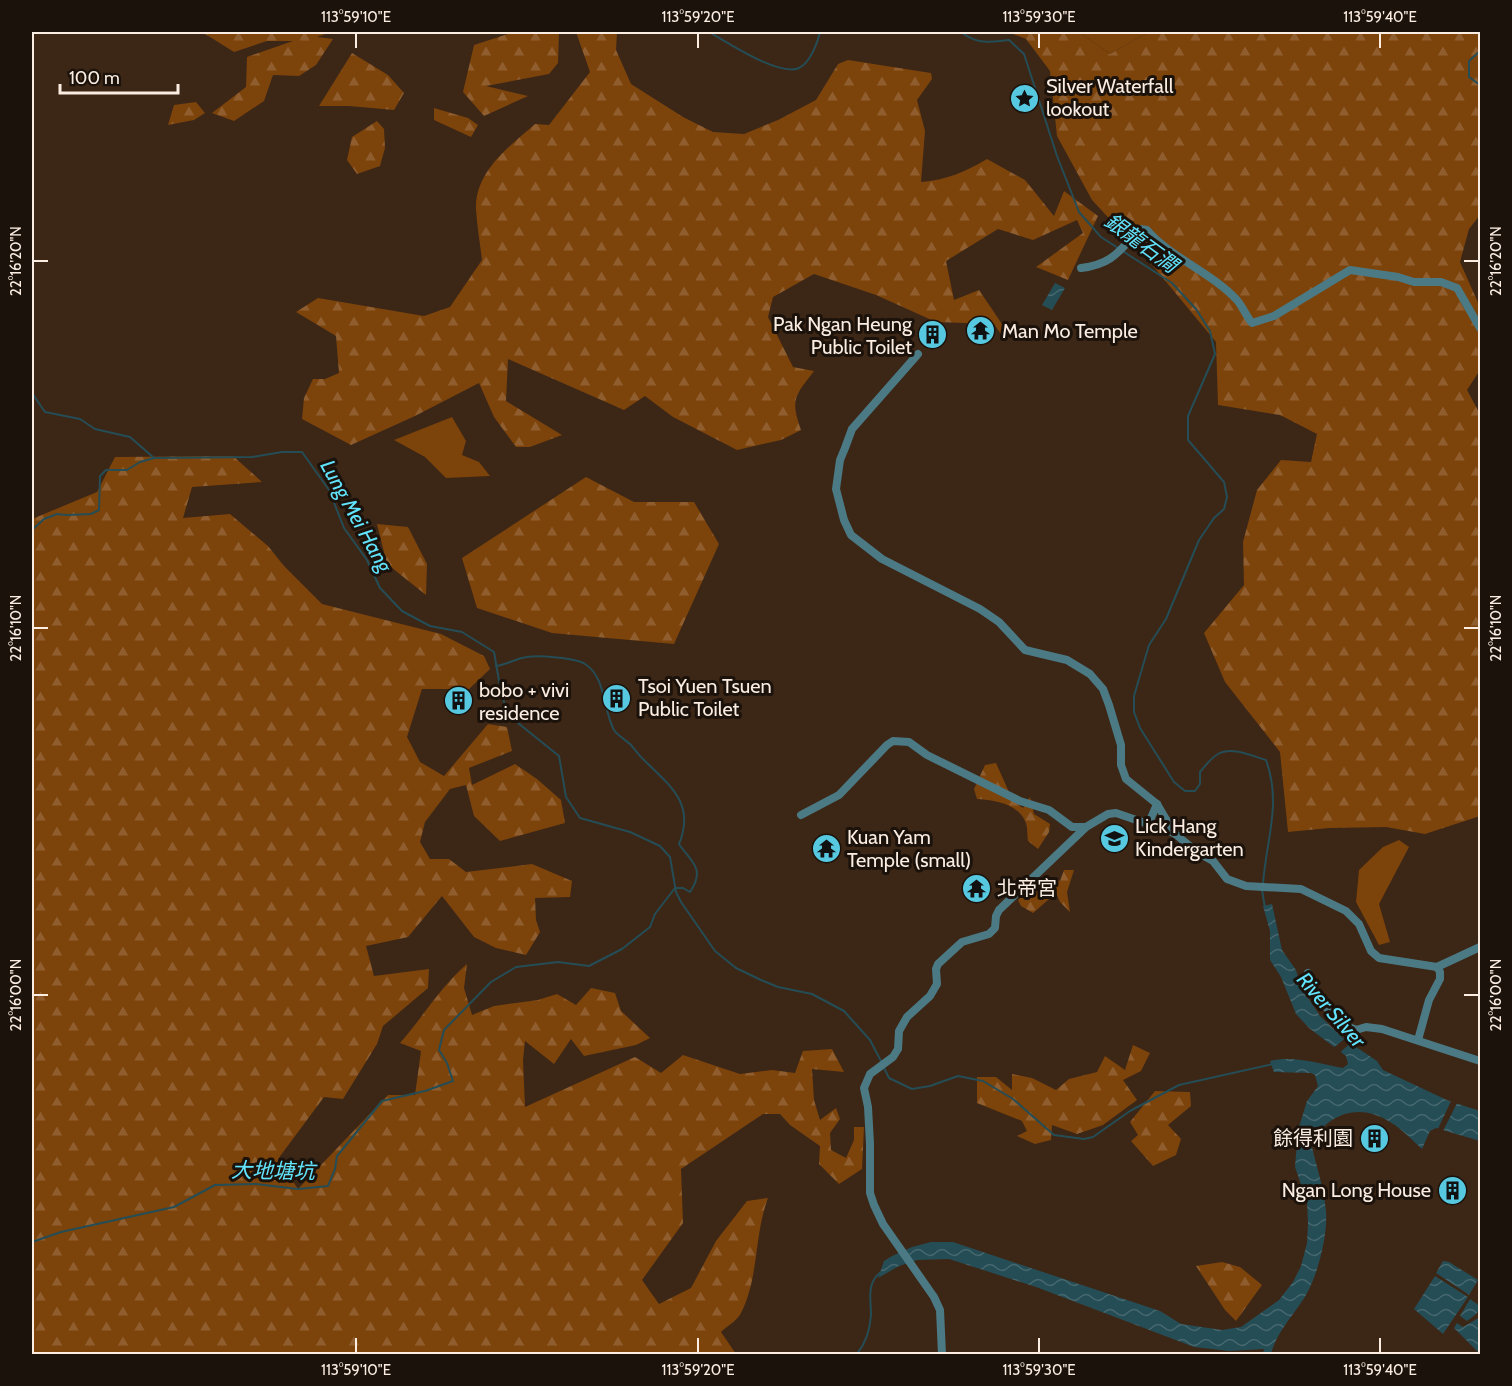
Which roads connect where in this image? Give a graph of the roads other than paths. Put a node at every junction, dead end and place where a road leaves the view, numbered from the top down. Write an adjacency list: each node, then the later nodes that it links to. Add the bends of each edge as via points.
1 (1081, 268): 2 (street, via 1112,259 1140,229 1238,300 1252,323 1274,316 1350,270 1414,282 1441,282 1457,288)
2 (1480, 328)
3 (918, 354): 4 (street, via 852,429 842,454 836,489 851,535 882,559 980,609 999,622 1025,650 1067,660 1090,674 1109,705 1126,779)
4 (1157, 804): 6 (street); 9 (street)
5 (801, 815): 7 (street, via 839,795 893,741 909,742 1014,799 1049,810)
6 (1146, 822): 8 (street, via 1111,813); 9 (street)
7 (1066, 824): 8 (street); 10 (street)
8 (1086, 827): 10 (street)
9 (1174, 833): 12 (street, via 1213,861 1227,879 1246,886 1301,889 1346,911 1359,924 1377,957)
10 (1067, 845): 16 (street, via 999,910 995,928 989,934 962,942 938,964 937,984 930,996 907,1017 899,1031 898,1049 870,1074 864,1088 870,1193 883,1224 940,1310)
11 (1480, 947): 12 (street)
12 (1437, 967): 14 (street, via 1440,979 1429,1000)
13 (1308, 973): 14 (street, via 1317,994 1338,1022 1353,1033 1366,1027)
14 (1418, 1040): 15 (street)
15 (1480, 1061)
16 (942, 1354)

